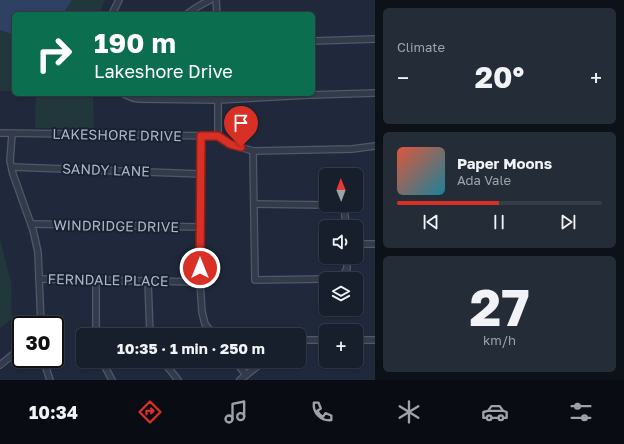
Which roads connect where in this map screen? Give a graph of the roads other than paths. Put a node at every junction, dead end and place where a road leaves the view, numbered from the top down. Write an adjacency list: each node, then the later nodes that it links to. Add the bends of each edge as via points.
1 (119, 0): 4 (street)
2 (210, 0): 5 (street)
3 (216, 0): 6 (street)
4 (113, 12)
5 (190, 12)
6 (217, 12)
7 (375, 39): 8 (street)
8 (315, 41)
9 (375, 93): 10 (street)
10 (315, 95)
11 (128, 96): 13 (street, via 139,99)
12 (264, 96): 13 (street)
13 (218, 97): 17 (street)
14 (0, 133): 15 (street, LAKESHORE DRIVE)
15 (12, 134): 16 (street, LAKESHORE DRIVE); 20 (street)
16 (201, 136): 17 (street, LAKESHORE DRIVE); 21 (street)
17 (218, 136): 19 (street, LAKESHORE DRIVE, via 230,144)
18 (375, 146): 19 (street, LAKESHORE DRIVE, via 337,150)
19 (253, 151): 22 (street)
20 (12, 167): 21 (street, SANDY LANE); 24 (street)
21 (201, 174): 25 (street)
22 (254, 204): 23 (street); 29 (street, via 255,280)
23 (319, 205)
24 (31, 224): 25 (street, WINDRIDGE DRIVE); 28 (street, via 38,252)
25 (200, 227): 32 (street)
26 (363, 244): 27 (street)
27 (375, 244)
28 (39, 279): 30 (street, FERNDALE PLACE); 33 (street)
29 (319, 279)
30 (96, 280): 31 (street, FERNDALE PLACE); 34 (street)
31 (148, 281): 32 (street, FERNDALE PLACE); 35 (street)
32 (200, 282): 36 (street, via 202,312)
33 (40, 316)
34 (96, 328)
35 (150, 328)
36 (208, 328)
37 (306, 340): 38 (street)
38 (319, 340)
39 (363, 340): 40 (street)
40 (375, 340)
41 (12, 355): 42 (street)
42 (0, 365)
43 (46, 368): 49 (street)
44 (106, 368): 50 (street)
45 (169, 368): 51 (street)
46 (240, 368): 48 (street)
47 (255, 368): 48 (street)
48 (246, 375): 52 (street)
49 (50, 380)
50 (112, 380)
51 (178, 380)
52 (240, 380)

